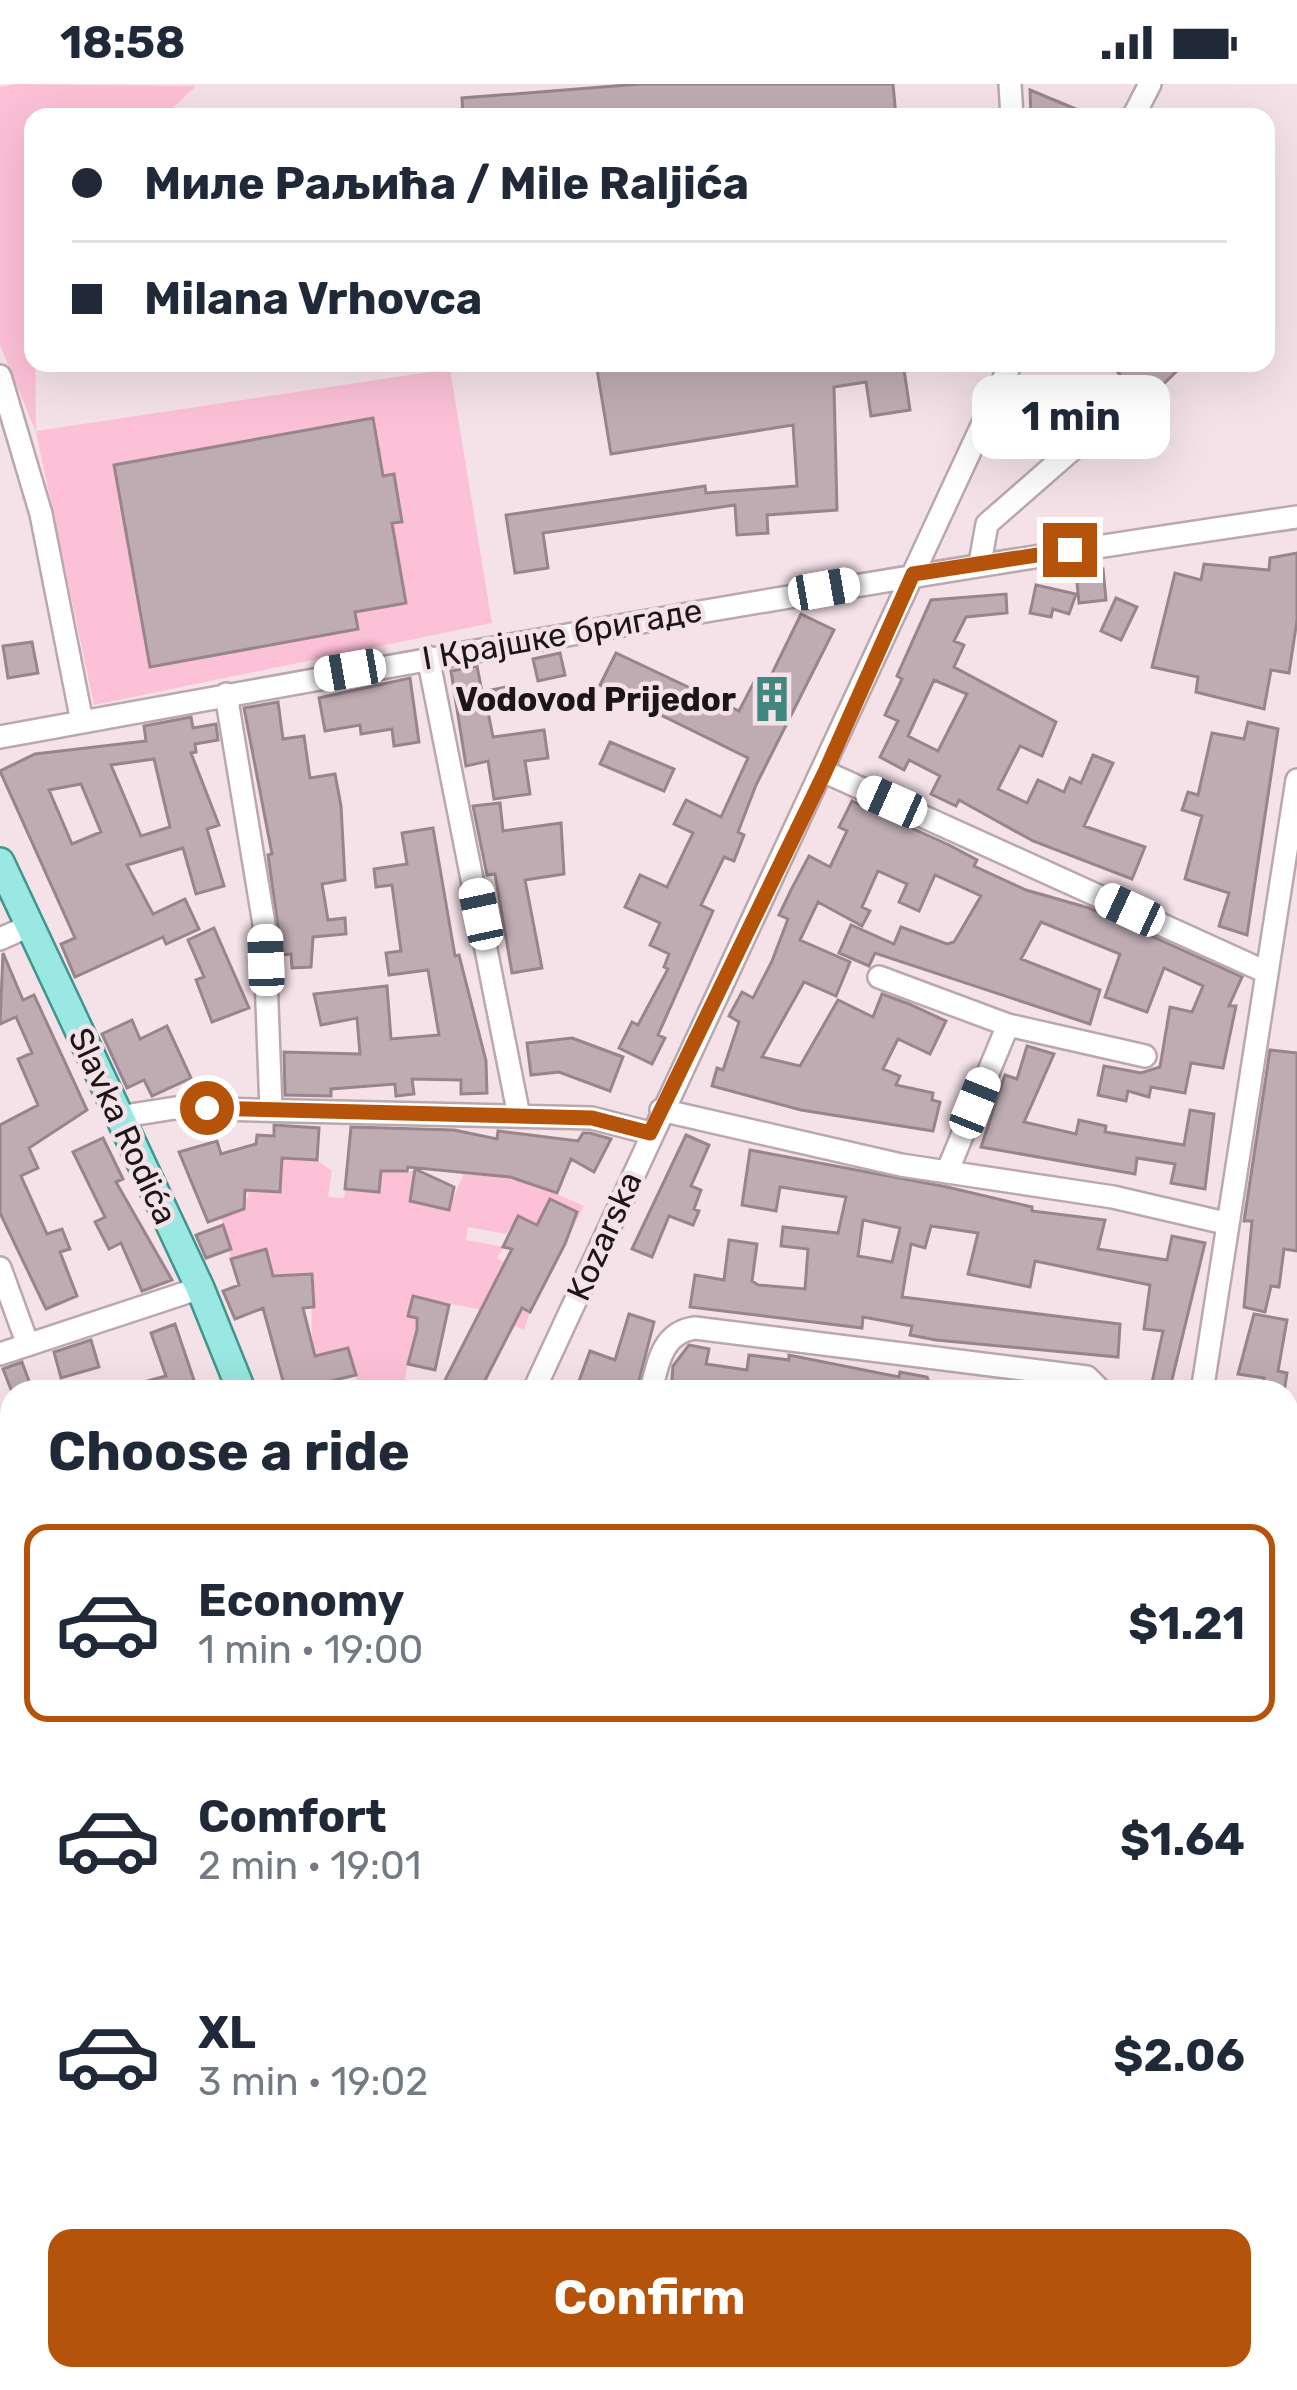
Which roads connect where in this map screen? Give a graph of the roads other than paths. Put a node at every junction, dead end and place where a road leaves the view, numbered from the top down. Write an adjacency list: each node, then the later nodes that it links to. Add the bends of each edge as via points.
1 (1007, 372): 6 (street, Kozarska)
2 (0, 376): 9 (street, via 40,514)
3 (1114, 413): 5 (street, via 987,524)
4 (1297, 517): 5 (street, I Крајшке бригаде)
5 (980, 563): 6 (street, I Крајшке бригаде)
6 (913, 574): 7 (street, I Крајшке бригаде); 11 (street, Kozarska)
7 (428, 657): 8 (street, I Крајшке бригаде); 22 (street)
8 (226, 694): 9 (street, I Крајшке бригаде); 20 (street, via 264,924)
9 (82, 722): 10 (street, I Крајшке бригаде)
10 (0, 737)
11 (825, 772): 16 (street); 21 (street, Kozarska)
12 (1297, 780): 16 (street)
13 (0, 862): 14 (main road, Slavka Rodića)
14 (29, 926): 15 (street); 23 (main road, Slavka Rodića)
15 (0, 939)
16 (1266, 972): 26 (street)
17 (879, 977): 18 (street)
18 (1008, 1025): 19 (street); 25 (street)
19 (1145, 1057)
20 (272, 1110): 22 (street); 23 (street, via 175,1108)
21 (661, 1110): 24 (street, Kozarska); 25 (street)
22 (519, 1116): 24 (street, via 592,1118)
23 (118, 1117): 28 (main road, Slavka Rodića)
24 (650, 1133): 32 (street, Kozarska)
25 (947, 1172): 26 (street)
26 (1225, 1223): 35 (street)
27 (0, 1268): 29 (street)
28 (200, 1288): 29 (street); 31 (main road, Slavka Rodića)
29 (28, 1345): 30 (street)
30 (0, 1354)
31 (237, 1380)
32 (538, 1380)
33 (655, 1380): 34 (street, via 664,1348 695,1328)
34 (1091, 1380)
35 (1204, 1380)

